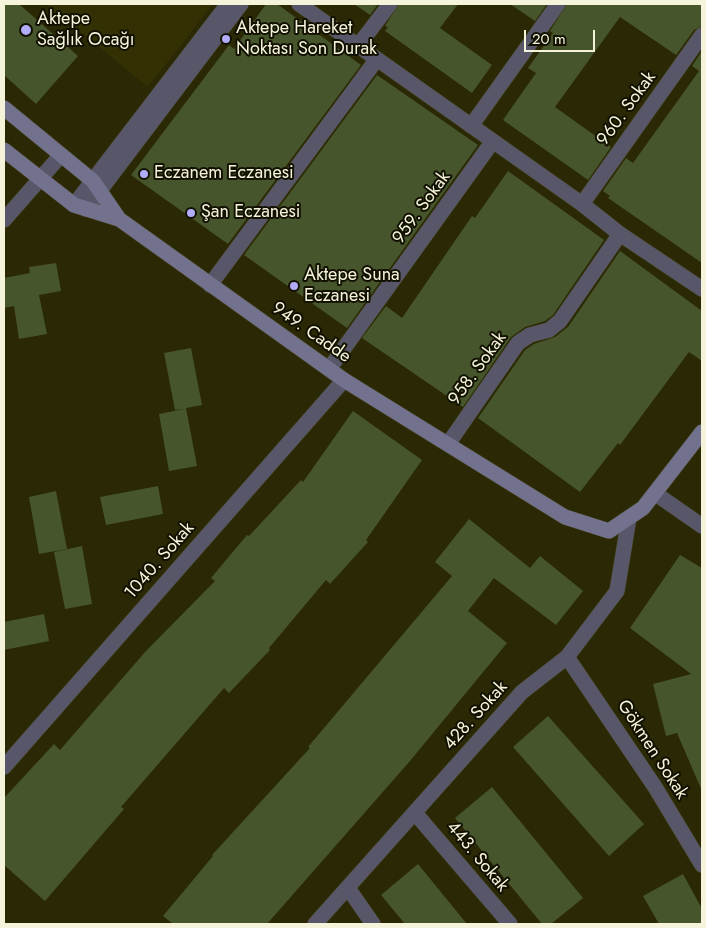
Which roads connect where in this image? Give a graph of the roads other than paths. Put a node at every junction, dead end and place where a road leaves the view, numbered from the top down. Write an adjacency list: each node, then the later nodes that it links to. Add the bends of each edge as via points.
1 (228, 4): 15 (street)
2 (241, 4): 15 (street)
3 (299, 4): 7 (street)
4 (390, 4): 7 (street)
5 (558, 4): 10 (street)
6 (702, 35): 16 (street, 960. Sokak)
7 (358, 46): 8 (street)
8 (377, 59): 10 (street); 21 (street)
9 (4, 108): 13 (street, 949. Cadde)
10 (471, 126): 11 (street)
11 (493, 141): 16 (street); 23 (street, 959. Sokak)
12 (4, 150): 14 (street)
13 (61, 155): 14 (street); 15 (street, 949. Cadde)
14 (40, 179): 17 (street); 19 (street)
15 (96, 186): 17 (street); 18 (street, 949. Cadde)
16 (582, 204): 20 (street)
17 (80, 207): 18 (street)
18 (118, 219): 21 (street, 949. Cadde)
19 (4, 220)
20 (620, 234): 22 (street); 26 (street, 958. Sokak, via 560,321 549,330 530,335 518,343)
21 (210, 285): 23 (street, 949. Cadde)
22 (702, 288)
23 (329, 369): 24 (street, 949. Cadde)
24 (344, 380): 26 (street, 949. Cadde); 31 (street, 1040. Sokak)
25 (702, 432): 27 (street)
26 (448, 444): 28 (street, 949. Cadde, via 565,517 609,531)
27 (656, 494): 28 (street); 29 (street)
28 (629, 518): 30 (street, 428. Sokak, via 617,592)
29 (702, 526)
30 (567, 657): 32 (street, 428. Sokak, via 522,692); 33 (street, Gökmen Sokak, via 655,786)
31 (4, 767)
32 (415, 813): 34 (street, 428. Sokak); 37 (street, 443. Sokak)
33 (702, 865)
34 (348, 888): 35 (street, 428. Sokak); 36 (street)
35 (315, 924)
36 (374, 924)
37 (510, 924)

